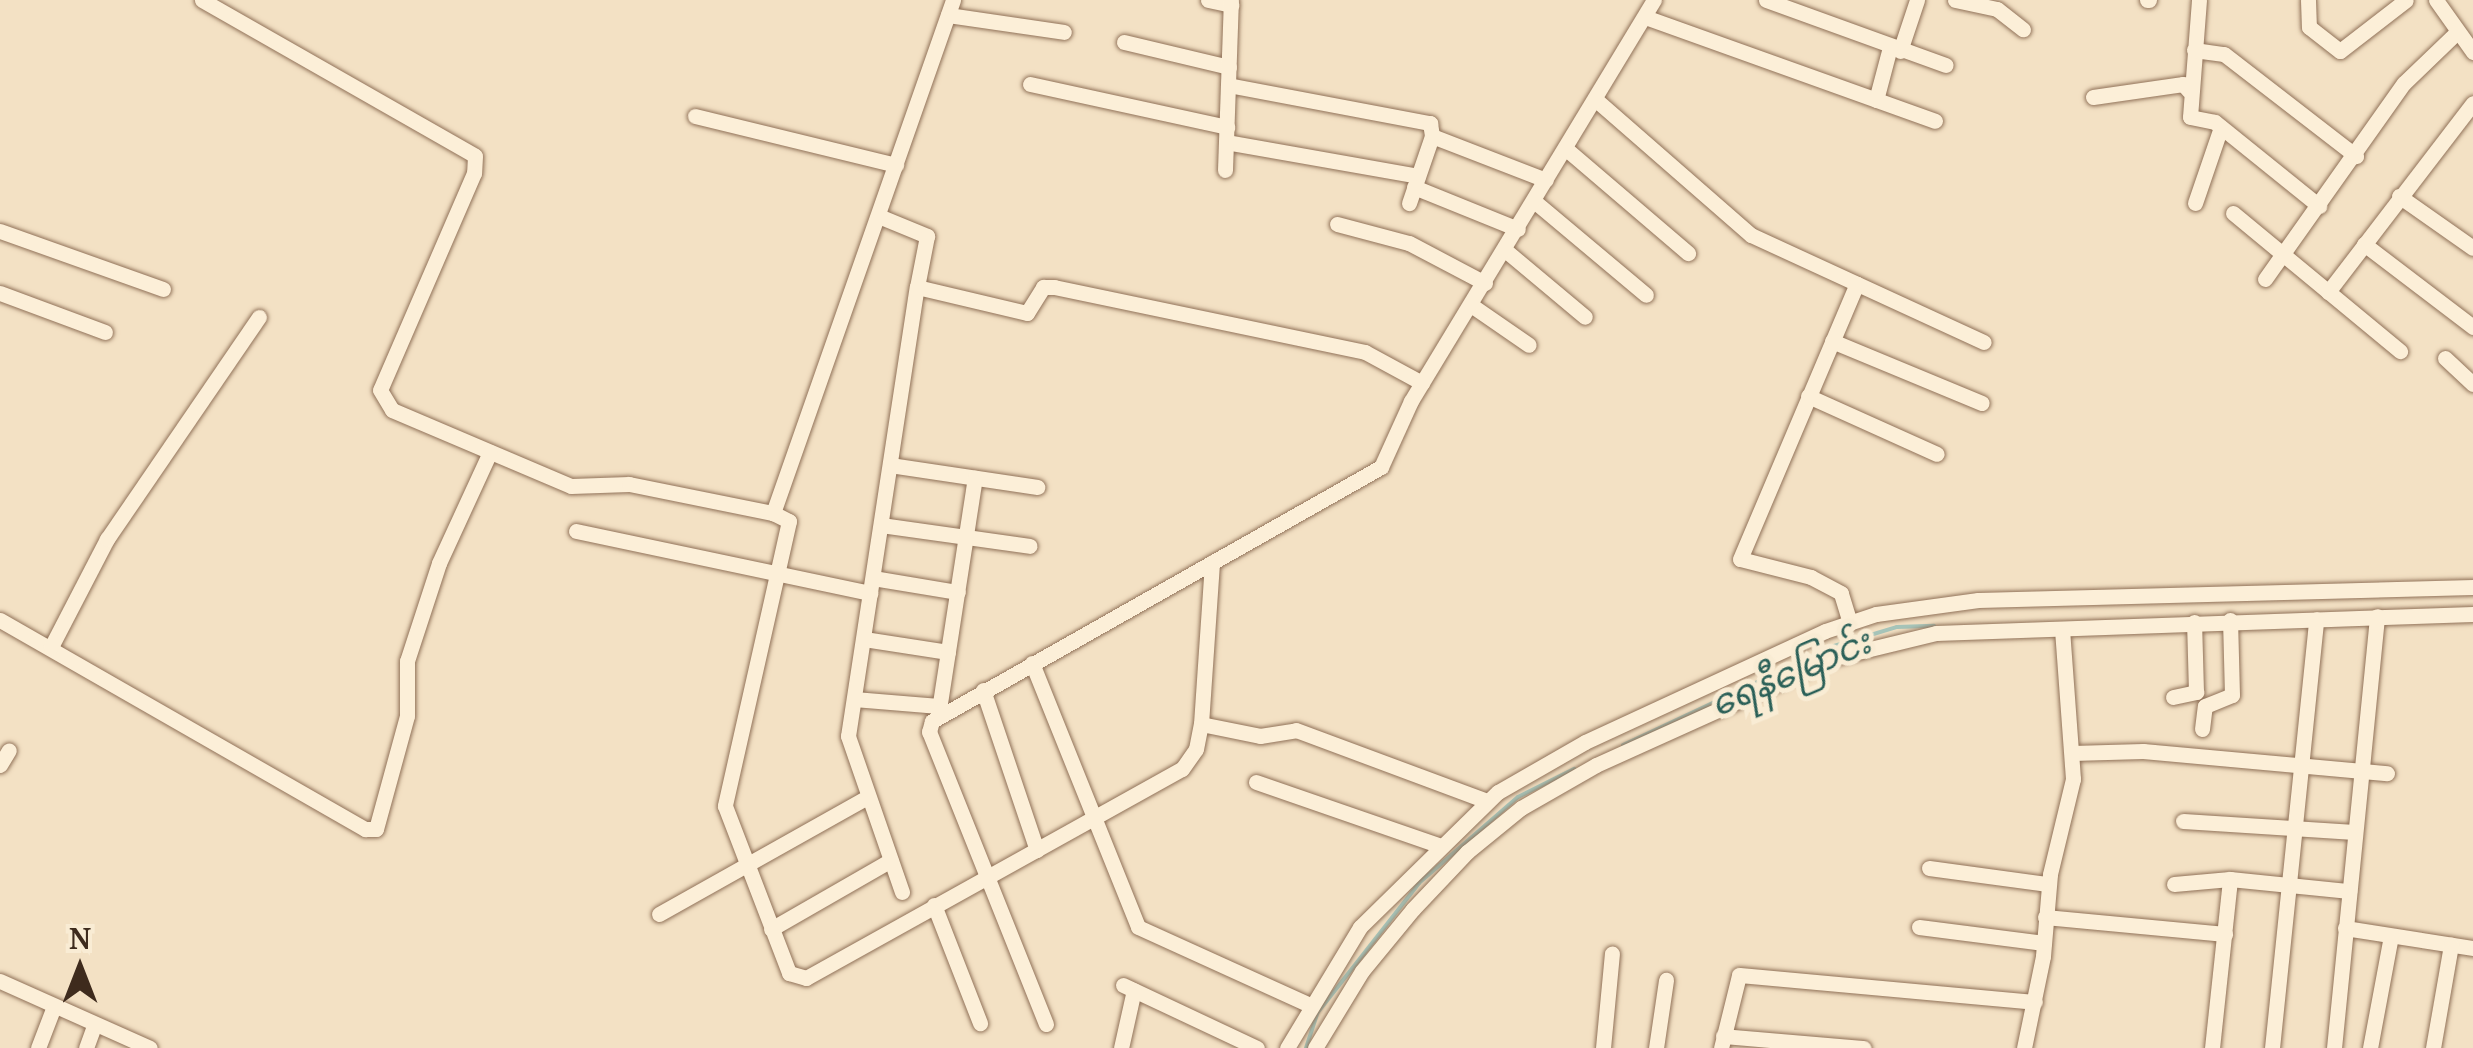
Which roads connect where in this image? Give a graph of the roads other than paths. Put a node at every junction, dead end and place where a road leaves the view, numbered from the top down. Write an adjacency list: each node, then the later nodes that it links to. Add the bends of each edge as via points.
1 (202, 0): 77 (street, via 475,156 474,173 380,390 392,410)
2 (1208, 0): 10 (street)
3 (1654, 0): 13 (street)
4 (1766, 0): 18 (street)
5 (1917, 0): 18 (street)
6 (1955, 0): 14 (street, via 1996,8)
7 (2308, 0): 8 (street, via 2309,27 2340,51)
8 (2406, 0)
9 (2436, 0): 16 (street)
10 (1231, 2): 22 (street)
11 (951, 7): 15 (street); 37 (street)
12 (2198, 10): 19 (street)
13 (1645, 17): 27 (street); 28 (street)
14 (2023, 28)
15 (1064, 32)
16 (2456, 33): 20 (street); 36 (street, via 2404,83)
17 (1124, 42): 22 (street)
18 (1895, 49): 21 (street); 28 (street)
19 (2194, 50): 25 (street); 36 (street, via 2224,54)
20 (2473, 52)
21 (1946, 65)
22 (1229, 67): 24 (street)
23 (1030, 84): 33 (street)
24 (1228, 86): 33 (street); 34 (street, via 1430,123)
25 (2189, 91): 26 (street, via 2183,84); 32 (street, via 2190,116)
26 (2093, 97)
27 (1595, 100): 35 (street); 57 (street, via 1751,235)
28 (1876, 100): 31 (street)
29 (2473, 103): 41 (street)
30 (695, 116): 37 (street)
31 (1935, 122)
32 (2221, 127): 43 (street); 44 (street)
33 (1226, 134): 38 (street); 40 (street)
34 (1432, 136): 39 (street); 40 (street)
35 (1564, 148): 39 (street); 53 (street)
36 (2356, 156): 44 (street)
37 (896, 165): 46 (street)
38 (1225, 170)
39 (1546, 180): 42 (street)
40 (1414, 189): 48 (street)
41 (2399, 196): 50 (street); 51 (street)
42 (1534, 201): 48 (street); 62 (street)
43 (2195, 203)
44 (2319, 206): 54 (street)
45 (2233, 213): 54 (street)
46 (880, 217): 58 (street, via 927,236); 82 (street)
47 (1337, 224): 56 (street, via 1409,244)
48 (1518, 229): 52 (street)
49 (0, 232): 59 (street)
50 (2364, 244): 60 (street); 66 (street)
51 (2473, 248)
52 (1505, 250): 56 (street); 65 (street)
53 (1688, 253)
54 (2283, 254): 55 (street); 60 (street)
55 (2265, 279)
56 (1485, 282): 63 (street)
57 (1858, 284): 68 (street); 69 (street)
58 (917, 287): 73 (street, via 1027,314 1043,286 1054,287 1365,352); 79 (street)
59 (163, 289)
60 (2328, 292): 71 (street)
61 (0, 293): 67 (street)
62 (1646, 295)
63 (1471, 304): 70 (street); 73 (street)
64 (259, 317): 101 (street, via 107,539)
65 (1584, 318)
66 (2473, 327)
67 (105, 332)
68 (1832, 341): 75 (street); 76 (street)
69 (1984, 342)
70 (1529, 345)
71 (2400, 351)
72 (2445, 358): 74 (street)
73 (1422, 383): 87 (street, via 1381,467 1367,479)
74 (2473, 384)
75 (1808, 396): 78 (street); 97 (street, via 1740,558 1811,576 1841,593)
76 (1982, 403)
77 (490, 452): 82 (street, via 588,490 628,484); 101 (street, via 440,563 407,661 407,716 376,829 365,829)
78 (1937, 454)
79 (890, 465): 80 (street); 83 (street)
80 (975, 478): 81 (street); 85 (street)
81 (1036, 488)
82 (773, 514): 88 (street, via 789,521)
83 (881, 525): 85 (street); 89 (street)
84 (576, 530): 88 (street)
85 (967, 537): 86 (street); 91 (street)
86 (1030, 546)
87 (1212, 562): 103 (street); 108 (street)
88 (776, 577): 89 (street); 128 (street, via 724,806)
89 (872, 586): 91 (street); 100 (street)
90 (2473, 588): 97 (street, via 1998,599 1917,606)
91 (958, 592): 102 (street)
92 (2473, 614): 93 (street)
93 (2377, 616): 94 (street); 116 (street)
94 (2316, 618): 96 (street); 115 (street)
95 (0, 620): 101 (street)
96 (2230, 620): 98 (street); 109 (street, via 2232,696 2205,706)
97 (1850, 622): 110 (street)
98 (2194, 622): 99 (street); 105 (street, via 2196,692)
99 (2062, 629): 112 (street); 113 (street, via 1894,640 1833,658)
100 (864, 640): 102 (street); 106 (street)
101 (51, 647)
102 (948, 652): 107 (street)
103 (1032, 662): 104 (street); 121 (street)
104 (983, 690): 107 (street); 126 (street)
105 (2173, 697)
106 (854, 698): 107 (street); 119 (street, via 848,747)
107 (938, 711): 130 (street, via 929,732)
108 (1201, 724): 120 (street, via 1260,736 1296,730); 121 (street, via 1196,749 1182,769)
109 (2202, 729)
110 (1581, 746): 113 (street); 120 (street)
111 (9, 750): 114 (street)
112 (2072, 753): 115 (street, via 2143,751); 132 (street, via 2068,814)
113 (1596, 764): 165 (street, via 1521,808 1467,852 1362,970)
114 (0, 765)
115 (2300, 768): 116 (street); 123 (street)
116 (2361, 772): 117 (street); 124 (street)
117 (2388, 774)
118 (1256, 782): 125 (street)
119 (866, 798): 127 (street); 128 (street)
120 (1487, 800): 125 (street)
121 (1094, 818): 126 (street); 152 (street, via 1138,927)
122 (2183, 821): 123 (street)
123 (2294, 827): 124 (street); 134 (street)
124 (2355, 832): 135 (street)
125 (1438, 846): 152 (street, via 1360,927)
126 (1038, 850): 130 (street)
127 (892, 860): 136 (street); 142 (street)
128 (745, 866): 138 (street); 142 (street)
129 (1929, 868): 132 (street)
130 (988, 878): 137 (street); 155 (street)
131 (2230, 879): 133 (street); 134 (street); 143 (street)
132 (2048, 884): 139 (street)
133 (2174, 884)
134 (2288, 887): 135 (street); 172 (street)
135 (2349, 891): 141 (street)
136 (902, 892)
137 (934, 905): 142 (street, via 806,978 789,973); 154 (street)
138 (659, 914)
139 (2045, 917): 143 (street); 145 (street)
140 (1919, 926): 145 (street)
141 (2346, 928): 144 (street); 173 (street)
142 (771, 930)
143 (2225, 934): 171 (street)
144 (2391, 936): 146 (street); 174 (street)
145 (2044, 943): 151 (street)
146 (2451, 945): 147 (street); 175 (street)
147 (2473, 948)
148 (1612, 953): 166 (street)
149 (1666, 980): 167 (street)
150 (0, 981): 153 (street)
151 (2035, 1002): 157 (street); 158 (street, via 1739,975)
152 (1310, 1005): 164 (street)
153 (53, 1009): 156 (street); 159 (street)
154 (980, 1023)
155 (1046, 1024)
156 (94, 1026): 160 (street); 161 (street)
157 (2029, 1030): 169 (street); 170 (street)
158 (1722, 1042): 168 (street)
159 (38, 1048)
160 (86, 1048)
161 (150, 1048)
162 (1121, 1048): 163 (street, via 1129,988)
163 (1257, 1048)
164 (1286, 1048)
165 (1315, 1048)
166 (1603, 1048)
167 (1656, 1048)
168 (1863, 1048)
169 (2024, 1048)
170 (2036, 1048)
171 (2212, 1048)
172 (2272, 1048)
173 (2334, 1048)
174 (2370, 1048)
175 (2433, 1048)

